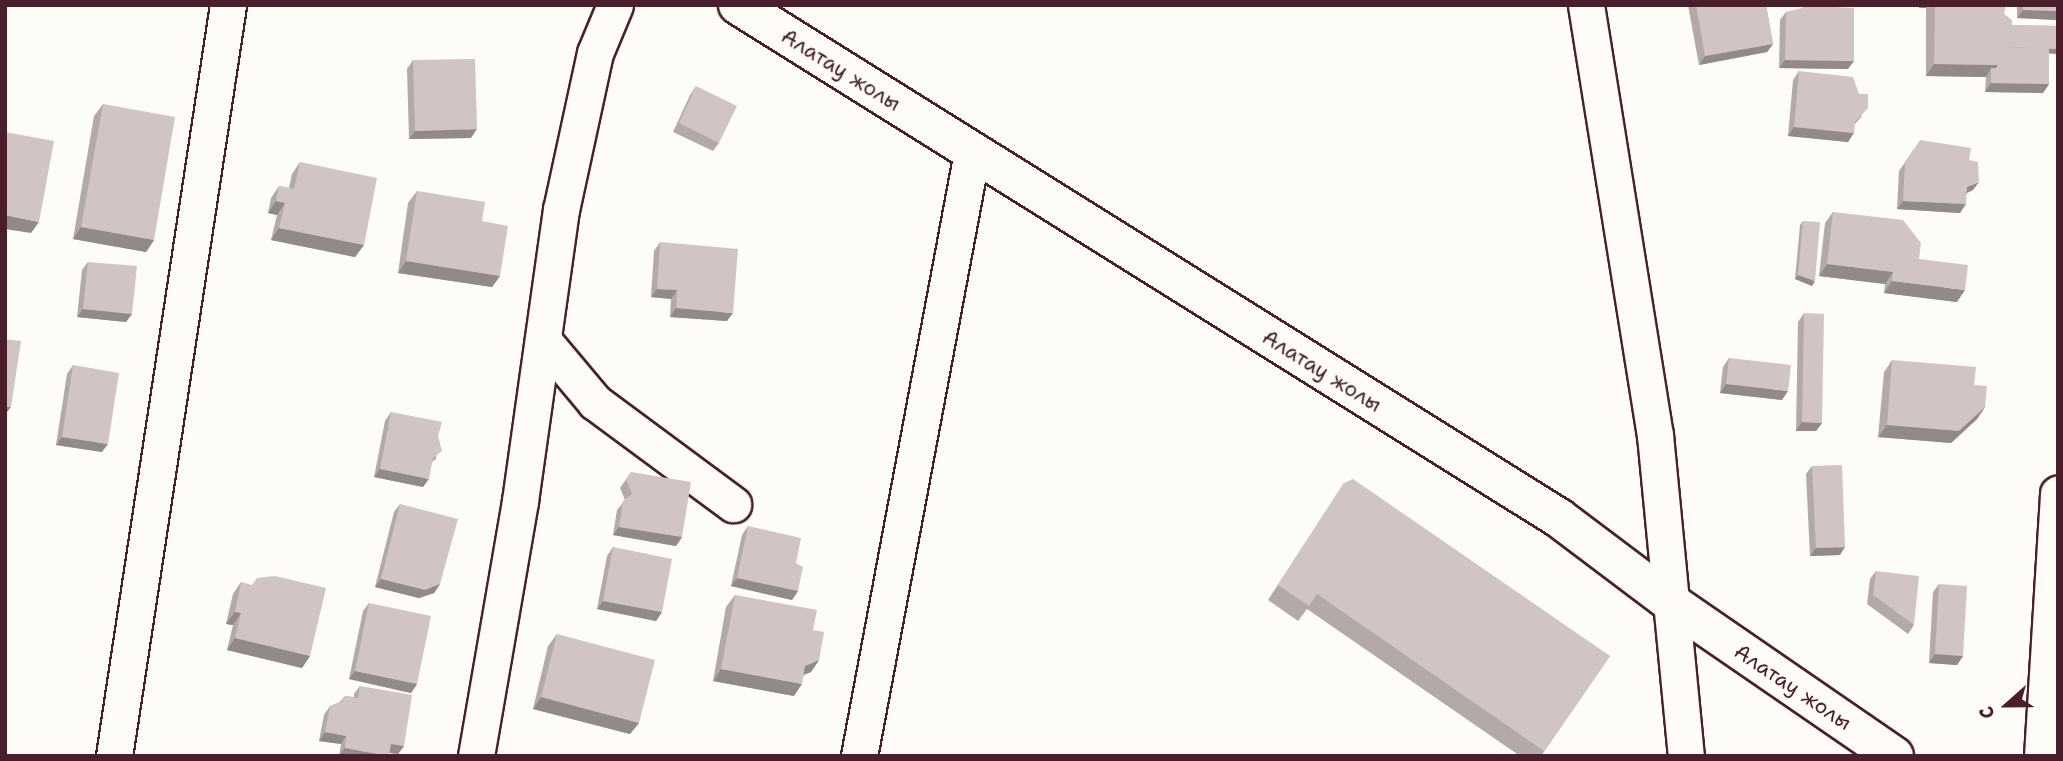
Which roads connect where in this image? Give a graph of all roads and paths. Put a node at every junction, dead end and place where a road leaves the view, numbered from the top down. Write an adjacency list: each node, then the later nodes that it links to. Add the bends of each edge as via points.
1 (228, 5): 10 (street)
2 (615, 5): 6 (street, via 595,53 567,183)
3 (738, 5): 5 (main road, Алатау жолы)
4 (1586, 5): 9 (street, via 1655,435)
5 (972, 152): 9 (main road, Алатау жолы, via 1559,518); 12 (street)
6 (542, 340): 8 (street, via 595,402); 11 (street)
7 (2058, 493): 15 (street)
8 (733, 504)
9 (1673, 604): 13 (street); 14 (main road, Алатау жолы)
10 (114, 756)
11 (476, 756)
12 (859, 756)
13 (1686, 756)
14 (1894, 756)
15 (2042, 756)

